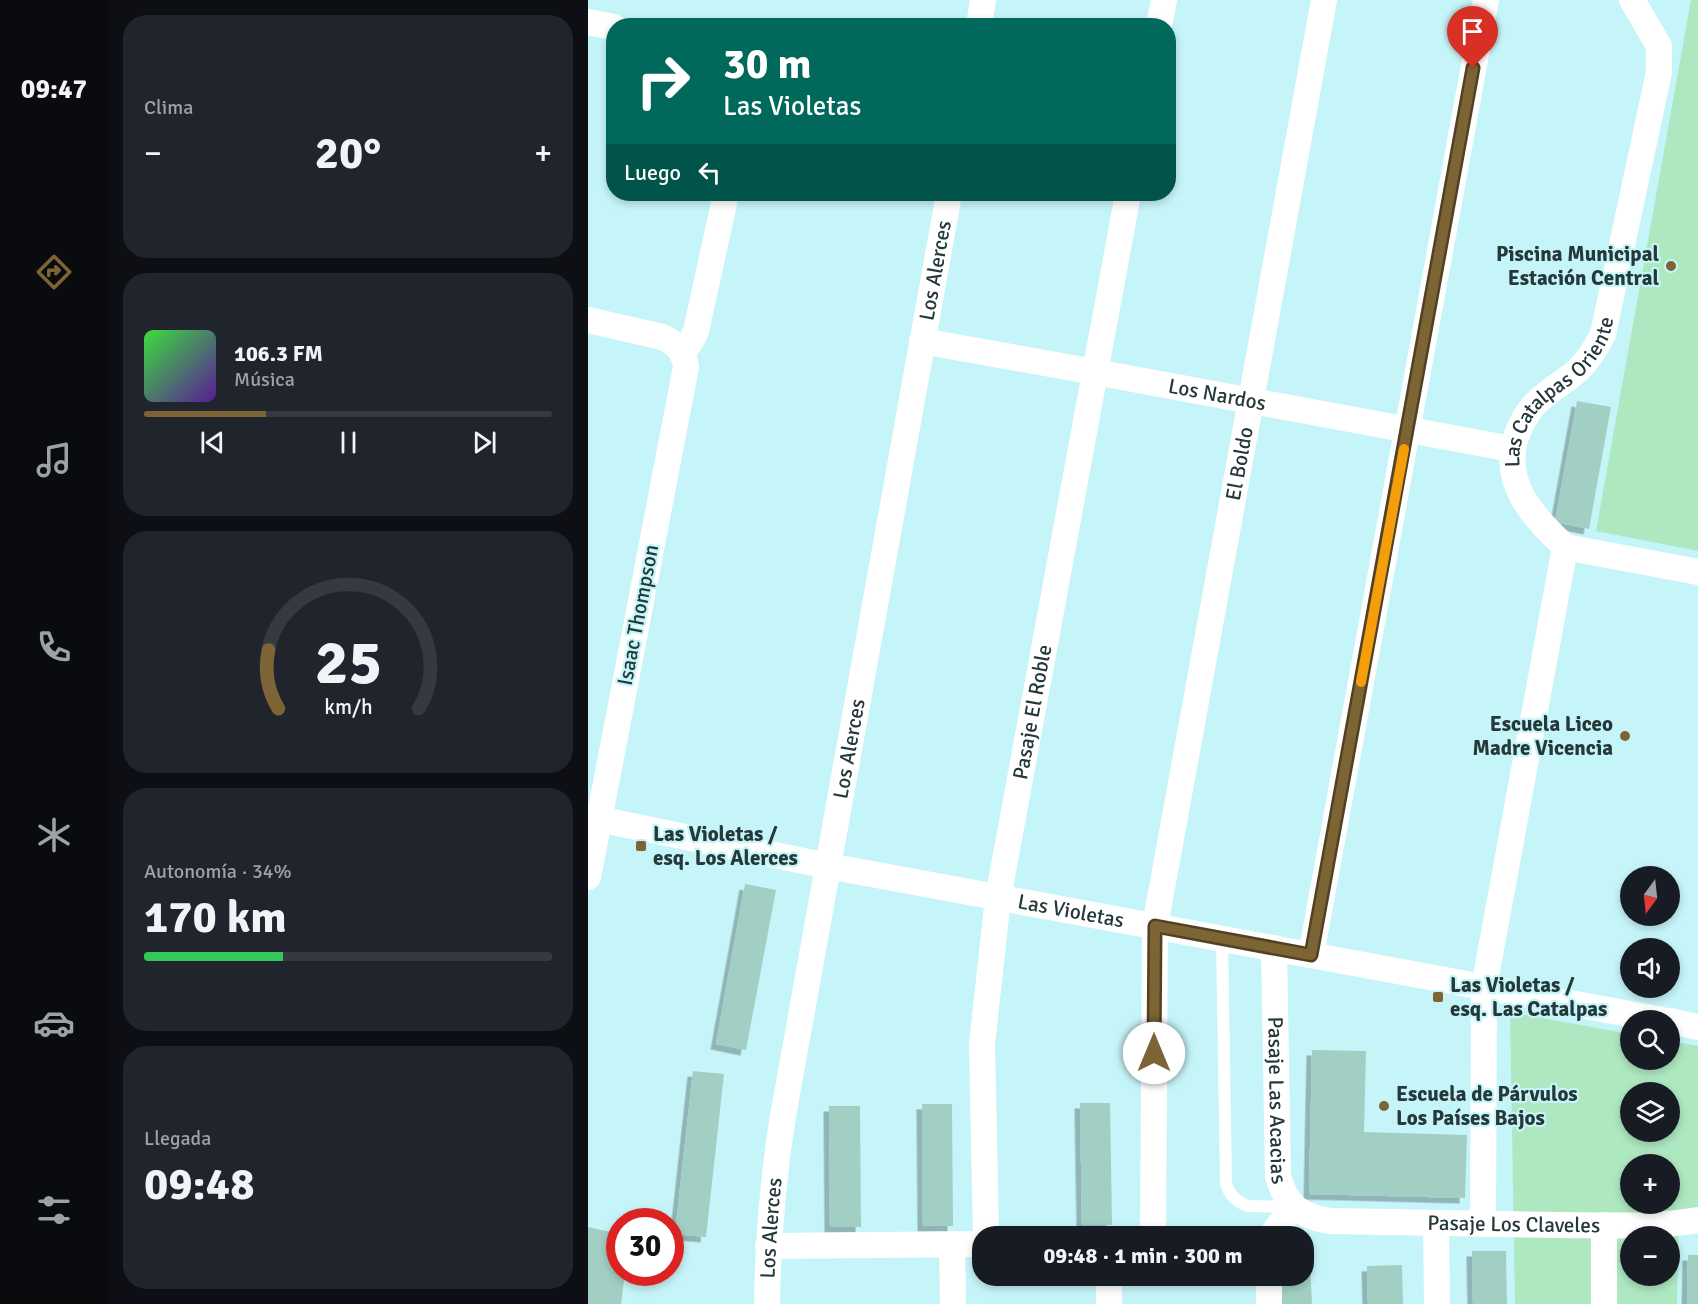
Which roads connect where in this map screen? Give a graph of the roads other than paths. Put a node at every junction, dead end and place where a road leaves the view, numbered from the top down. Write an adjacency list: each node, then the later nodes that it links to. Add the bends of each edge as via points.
1 (983, 0): 6 (street)
2 (1164, 0): 7 (street)
3 (1324, 0): 17 (street, El Boldo)
4 (1486, 0): 18 (street)
5 (1632, 0): 19 (street, Las Catalpas Oriente, via 1659,46 1659,72 1603,334 1593,353 1577,370 1533,405)
6 (980, 18)
7 (1161, 18)
8 (588, 22): 9 (street)
9 (606, 25)
10 (724, 201): 15 (street, via 696,331)
11 (947, 201): 14 (street, Los Alerces)
12 (1127, 201): 16 (street, Pasaje El Roble)
13 (588, 320): 15 (street, via 671,340)
14 (922, 341): 16 (street, Los Nardos); 23 (street, Los Alerces)
15 (682, 352): 22 (street, Isaac Thompson, via 685,375)
16 (1095, 372): 17 (street, Los Nardos); 25 (street, Pasaje El Roble)
17 (1251, 400): 18 (street, Los Nardos); 26 (street, El Boldo)
18 (1407, 430): 19 (street, Los Nardos); 29 (street)
19 (1512, 449): 20 (street, Las Catalpas Oriente, via 1513,476 1526,505)
20 (1565, 547): 21 (street); 30 (street)
21 (1698, 572)
22 (593, 818): 23 (street, Las Violetas); 24 (street, Isaac Thompson)
23 (828, 866): 25 (street, Las Violetas); 45 (street, Los Alerces, via 776,1159)
24 (588, 877)
25 (998, 898): 26 (street, Las Violetas); 40 (street, Pasaje El Roble, via 982,1044)
26 (1155, 926): 27 (street, Las Violetas); 41 (street, El Boldo)
27 (1222, 939): 28 (street, Las Violetas); 34 (lane, via 1226,1183 1241,1204)
28 (1274, 948): 29 (street, Las Violetas); 34 (street, Pasaje Las Acacias, via 1278,1176)
29 (1311, 955): 30 (street, Las Violetas)
30 (1484, 987): 31 (street, Las Violetas); 38 (street)
31 (1620, 1012)
32 (1680, 1023): 33 (street)
33 (1698, 1027)
34 (1293, 1207): 36 (street, Pasaje Las Acacias, via 1316,1219); 42 (street)
35 (1698, 1220): 39 (street, Pasaje Los Claveles)
36 (1331, 1221): 37 (street, Pasaje Los Claveles)
37 (1436, 1223): 38 (street, Pasaje Los Claveles); 52 (street)
38 (1483, 1224): 39 (street, Pasaje Los Claveles)
39 (1604, 1225): 53 (street)
40 (986, 1226)
41 (1153, 1226)
42 (1279, 1226)
43 (952, 1244): 44 (street); 45 (street); 49 (street)
44 (972, 1244)
45 (768, 1246): 48 (street, Los Alerces)
46 (1109, 1286): 50 (street)
47 (1269, 1286): 51 (street)
48 (767, 1304)
49 (953, 1304)
50 (1109, 1304)
51 (1269, 1304)
52 (1437, 1304)
53 (1604, 1304)

